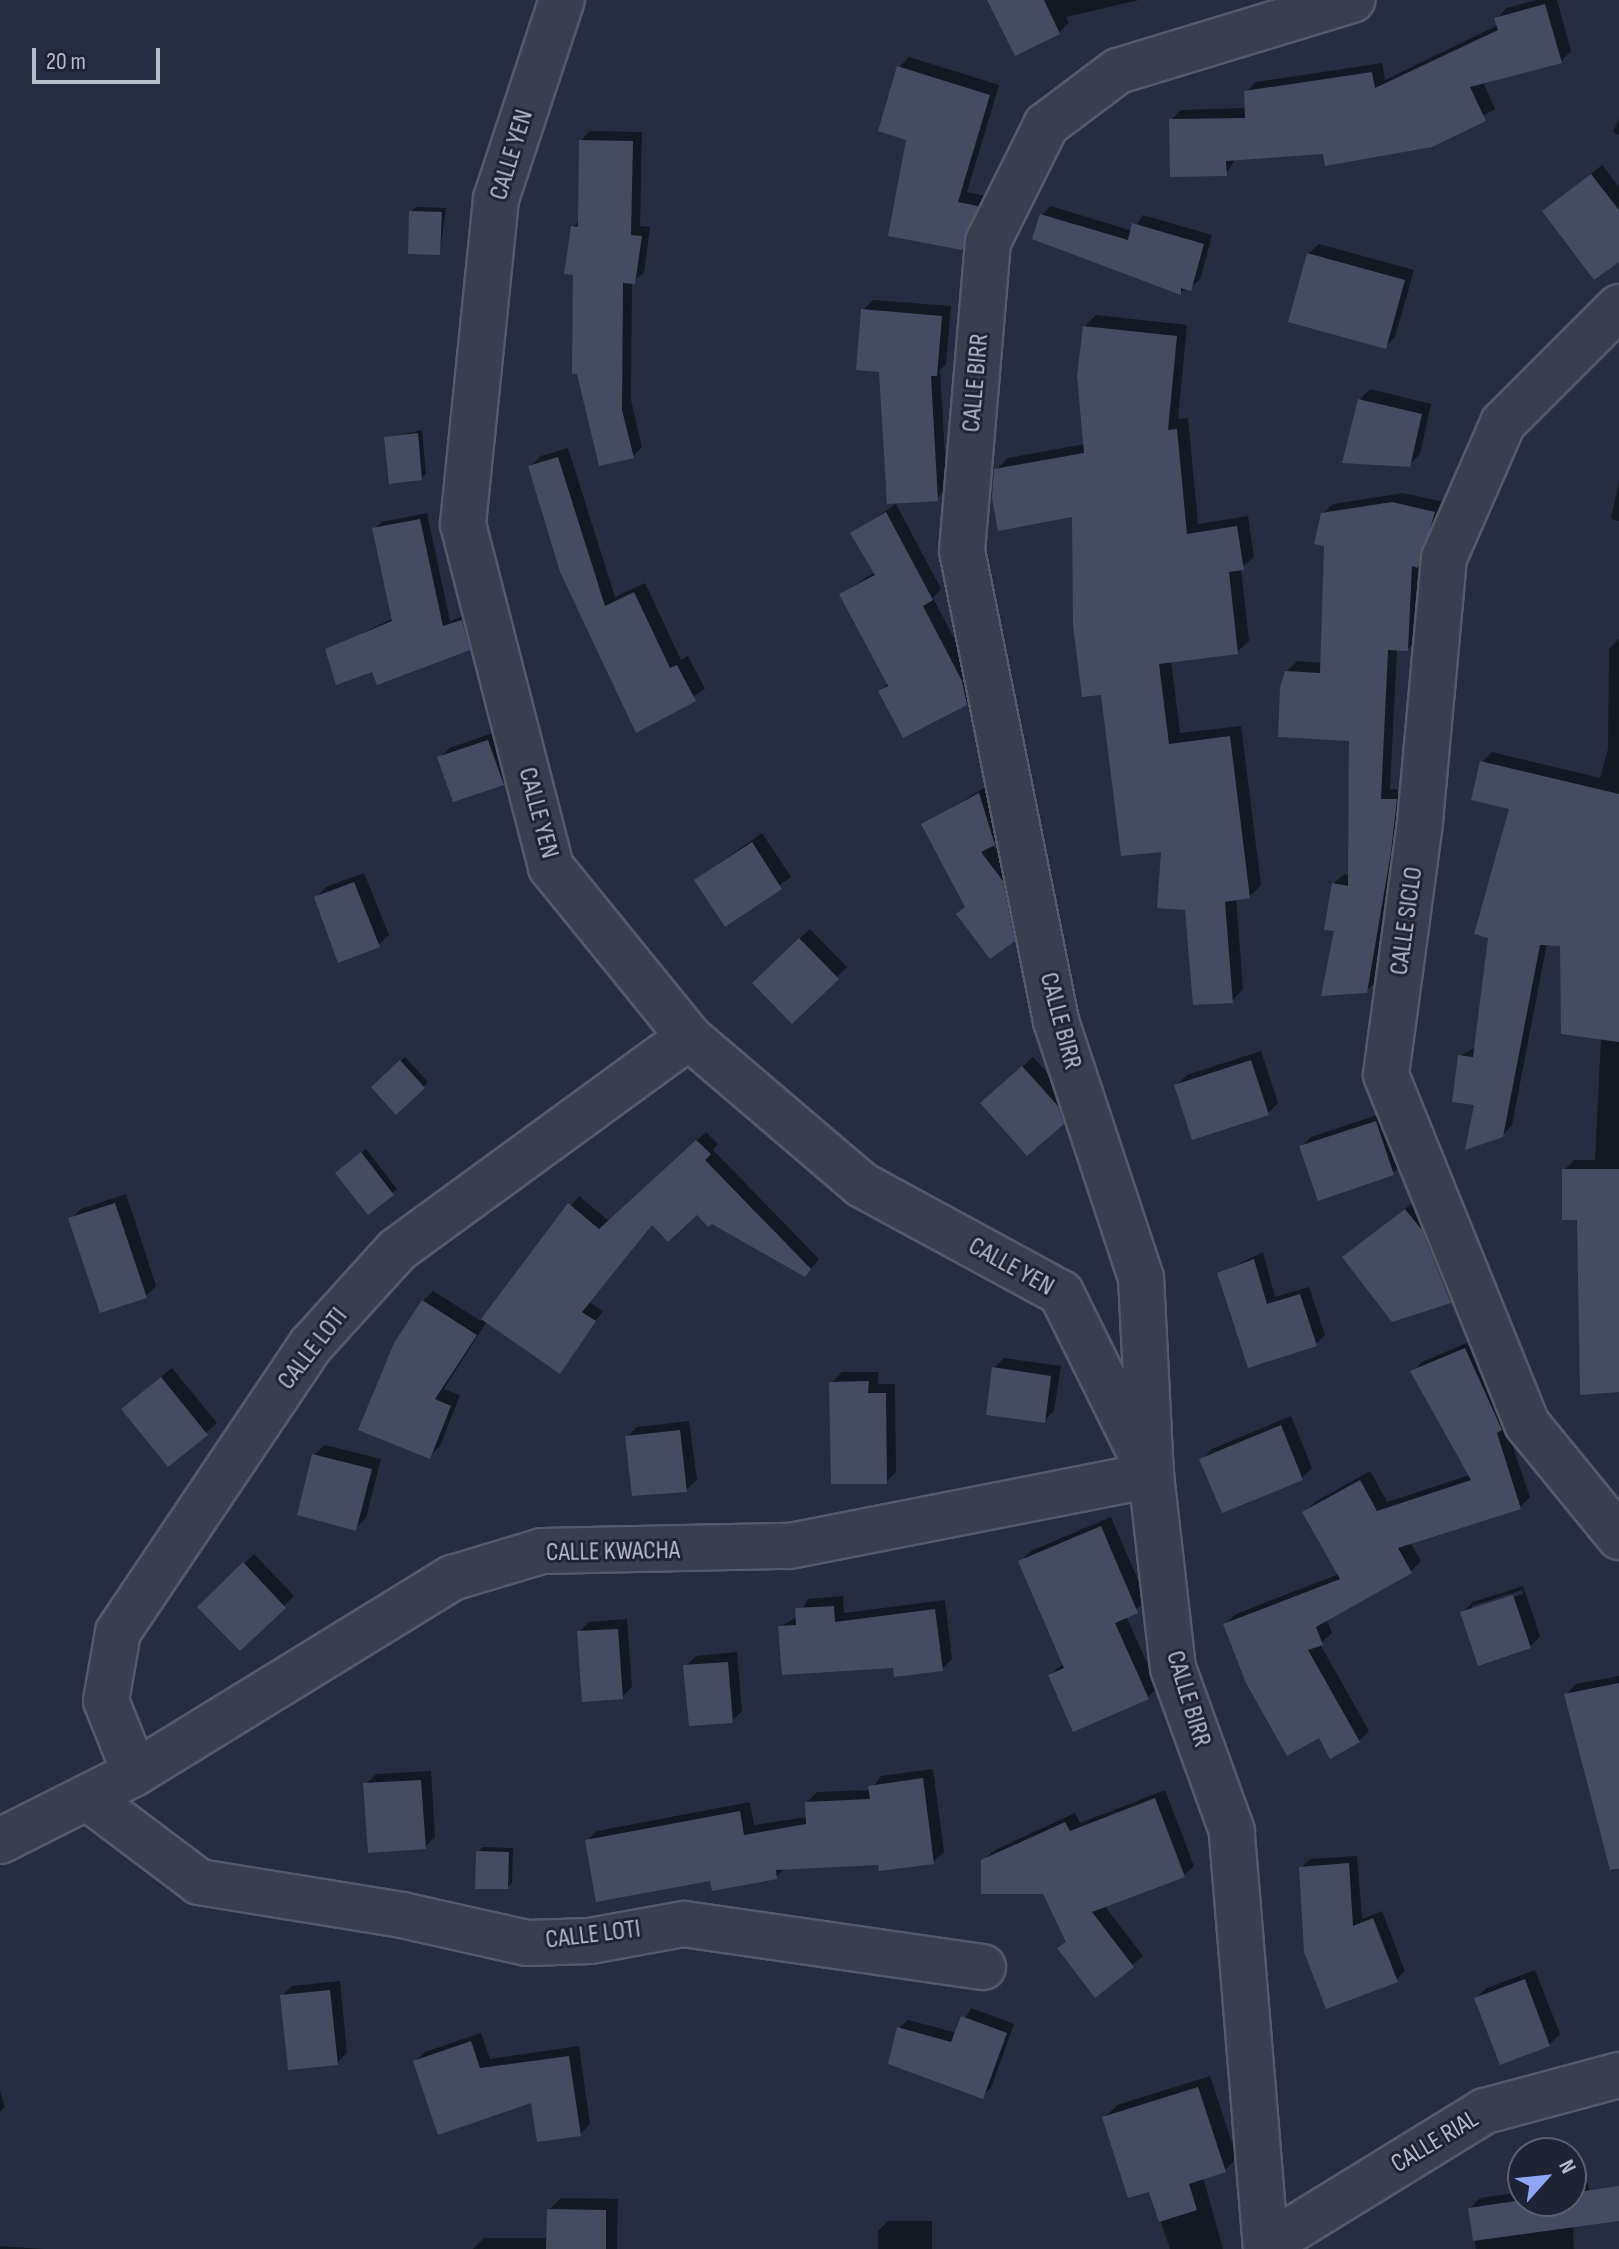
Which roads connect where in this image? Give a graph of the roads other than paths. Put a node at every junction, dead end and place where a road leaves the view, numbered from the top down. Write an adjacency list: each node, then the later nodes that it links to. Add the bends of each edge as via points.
1 (562, 0): 4 (street, CALLE YEN, via 496,199 463,524 551,867)
2 (1352, 0): 5 (street, CALLE BIRR, via 1118,71 1046,125 988,242 962,551 1056,1021 1141,1278)
3 (1619, 307): 6 (street, CALLE SICLO, via 1503,423 1444,558 1420,823 1386,1075 1527,1424)
4 (689, 1037): 5 (street, CALLE YEN, via 862,1185 1061,1293); 7 (street, CALLE LOTI, via 397,1250 311,1345 118,1632 106,1701)
5 (1151, 1475): 7 (street, CALLE KWACHA, via 790,1546 542,1551 452,1578); 12 (street, CALLE BIRR, via 1173,1668 1232,1831)
6 (1619, 1537)
7 (135, 1773): 8 (street, CALLE KWACHA)
8 (89, 1799): 9 (street, CALLE KWACHA); 10 (street, CALLE LOTI, via 199,1882 402,1915 527,1943 590,1941 684,1924)
9 (0, 1841)
10 (983, 1967)
11 (1619, 2075): 12 (street, CALLE RIAL, via 1485,2111)
12 (1266, 2247)

